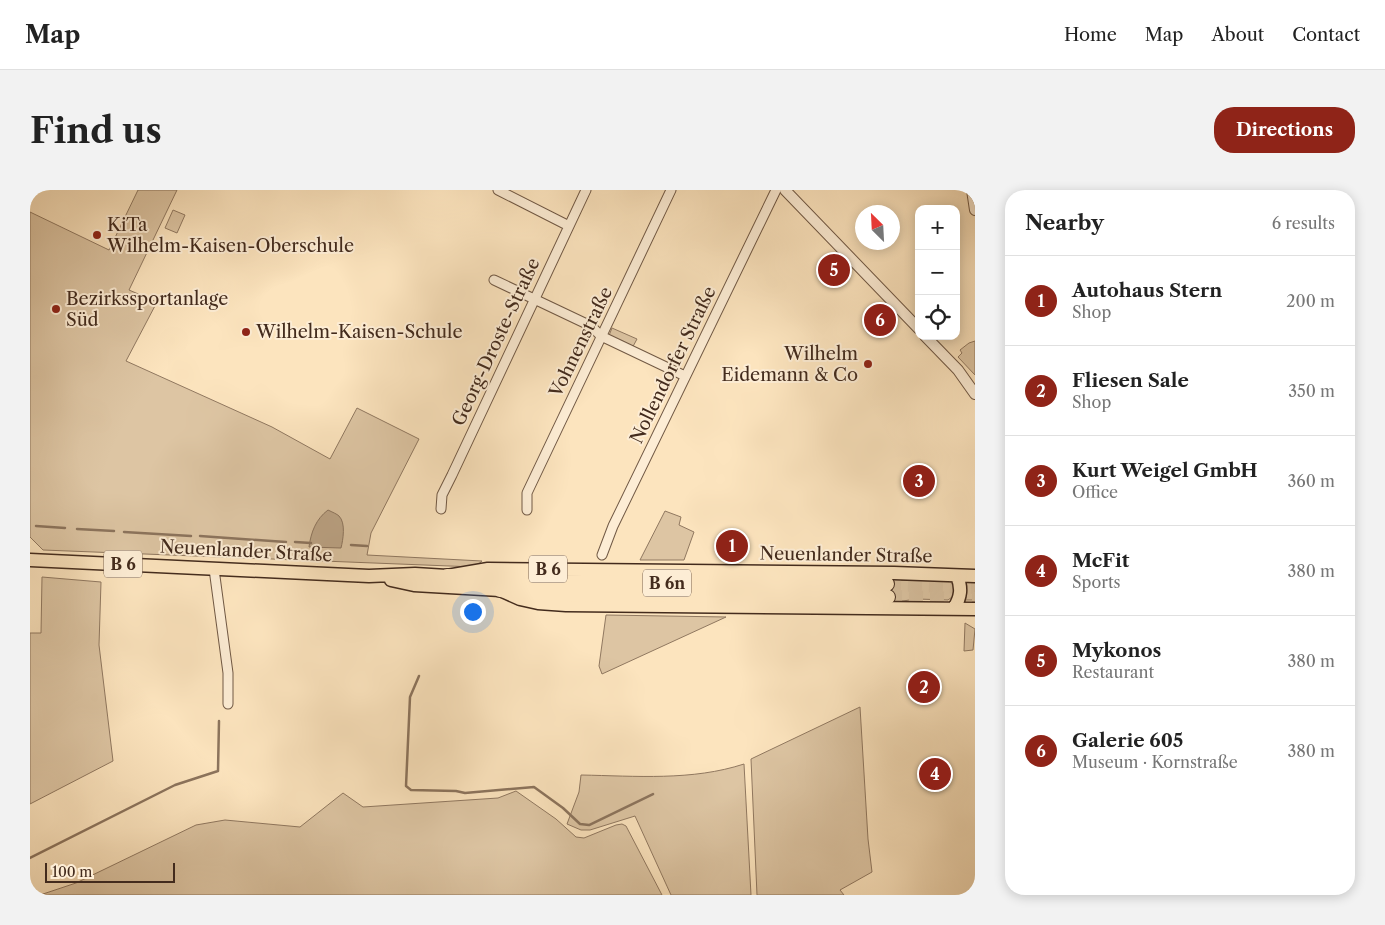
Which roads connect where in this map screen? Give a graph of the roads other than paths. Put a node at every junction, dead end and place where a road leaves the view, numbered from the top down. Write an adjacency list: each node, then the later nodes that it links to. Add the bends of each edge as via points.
1 (498, 190): 8 (street)
2 (586, 190): 8 (street, Georg-Droste-Straße)
3 (671, 190): 12 (street, Vohnenstraße)
4 (776, 190): 14 (street, Nollendorfer Straße)
5 (785, 190): 11 (street)
6 (972, 190): 7 (street)
7 (975, 210)
8 (569, 226): 10 (street, Georg-Droste-Straße)
9 (494, 280): 10 (street)
10 (534, 300): 12 (street, via 591,326); 16 (street, Georg-Droste-Straße, via 442,495)
11 (915, 326)
12 (601, 336): 14 (street); 17 (street, Vohnenstraße, via 527,493)
13 (929, 340): 15 (street, via 958,370)
14 (685, 376): 18 (street, Nollendorfer Straße)
15 (975, 394)
16 (441, 509)
17 (528, 510)
18 (602, 555)
19 (30, 560): 20 (main road, Neuenlander Straße / B 6)
20 (214, 569): 21 (main road, Neuenlander Straße / B 6); 29 (street, via 228,673)
21 (369, 576): 22 (main road, Neuenlander Straße / B 6); 25 (main road, Neuenlander Straße / B 6, via 414,585)
22 (447, 576): 23 (main road, Neuenlander Straße / B 6, via 488,569 554,569); 25 (highway, Neuenlander Straße / B 6n, via 887,591 560,594)
23 (957, 576): 24 (main road, Neuenlander Straße / B 6); 27 (main road, via 961,592)
24 (975, 576)
25 (500, 590): 27 (main road, Neuenlander Straße / B 6, via 520,599 566,605)
26 (975, 607): 27 (main road, Neuenlander Straße)
27 (958, 608): 28 (main road, B 6)
28 (975, 616)
29 (228, 704)

